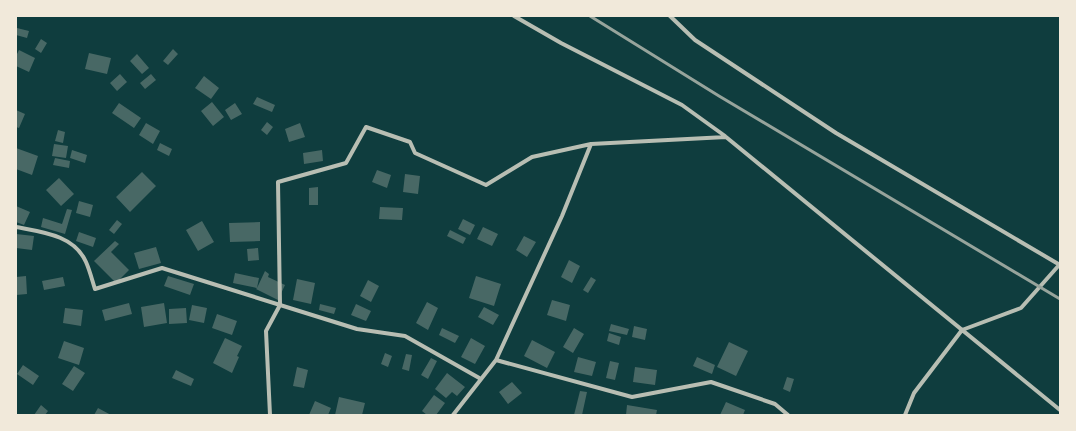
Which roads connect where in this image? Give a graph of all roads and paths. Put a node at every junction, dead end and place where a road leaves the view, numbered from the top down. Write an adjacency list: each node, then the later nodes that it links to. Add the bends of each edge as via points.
1 (514, 16): 3 (street, via 682,105)
2 (670, 16): 6 (street, via 695,40 836,133)
3 (726, 137): 4 (street); 8 (street)
4 (591, 144): 7 (street, via 532,157 486,185 415,153 410,142 366,127 346,162 278,182); 9 (street, via 562,216)
5 (16, 227): 7 (street, via 51,234 75,247 86,261 95,289 162,268)
6 (1060, 264): 8 (street, via 1021,308)
7 (280, 305): 10 (street, via 357,329 405,336); 12 (street, via 266,331)
8 (962, 330): 11 (street); 15 (street, via 914,394)
9 (496, 360): 10 (street); 14 (street, via 632,397 711,382 775,404)
10 (481, 379): 13 (street)
11 (1060, 410)
12 (270, 415)
13 (453, 415)
14 (787, 415)
15 (904, 415)

